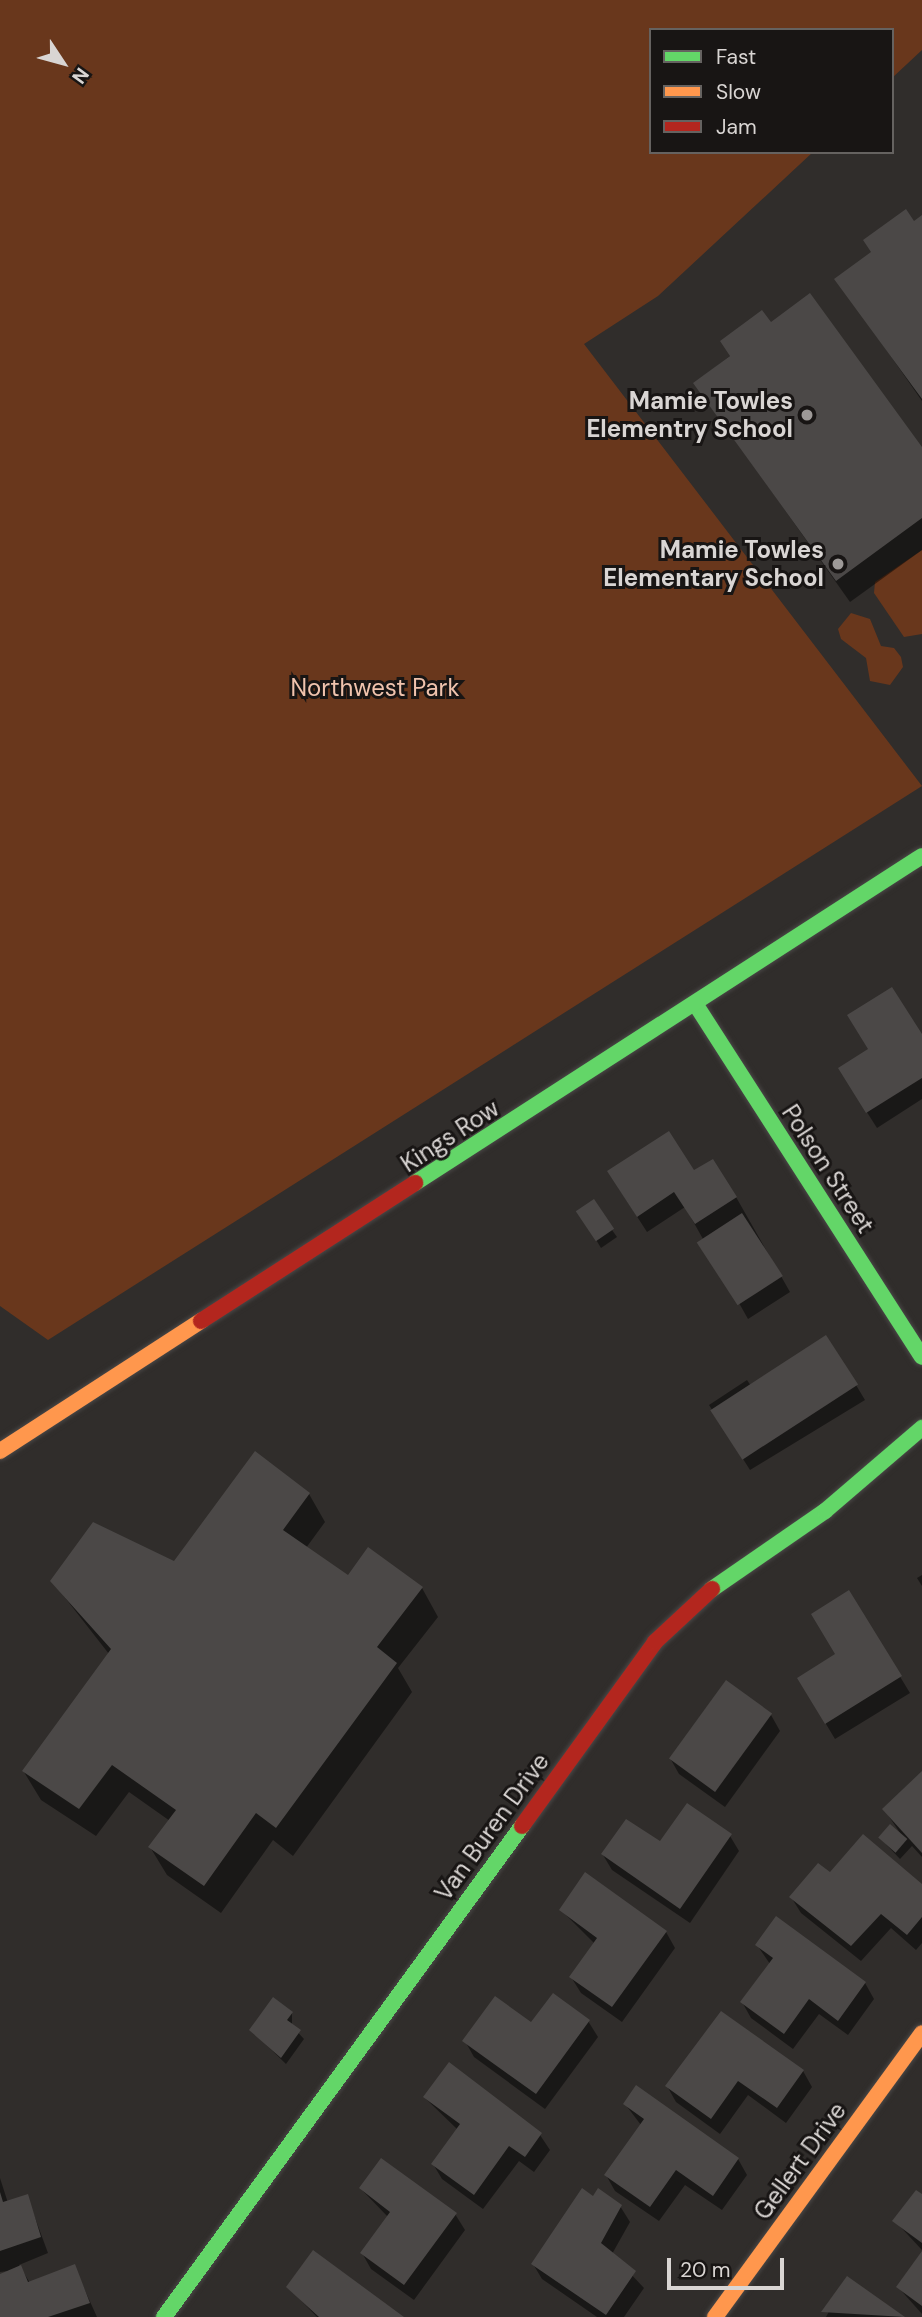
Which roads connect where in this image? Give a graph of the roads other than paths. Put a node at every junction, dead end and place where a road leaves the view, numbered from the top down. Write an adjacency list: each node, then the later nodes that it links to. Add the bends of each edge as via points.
1 (922, 856): 2 (street, Kings Row)
2 (696, 1005): 3 (street, Polson Street); 5 (street, Kings Row)
3 (922, 1357)
4 (922, 1428): 7 (street, Van Buren Drive, via 824,1511 698,1598 655,1642)
5 (0, 1451)
6 (922, 2033): 8 (street, Gellert Drive)
7 (164, 2317)
8 (715, 2317)

